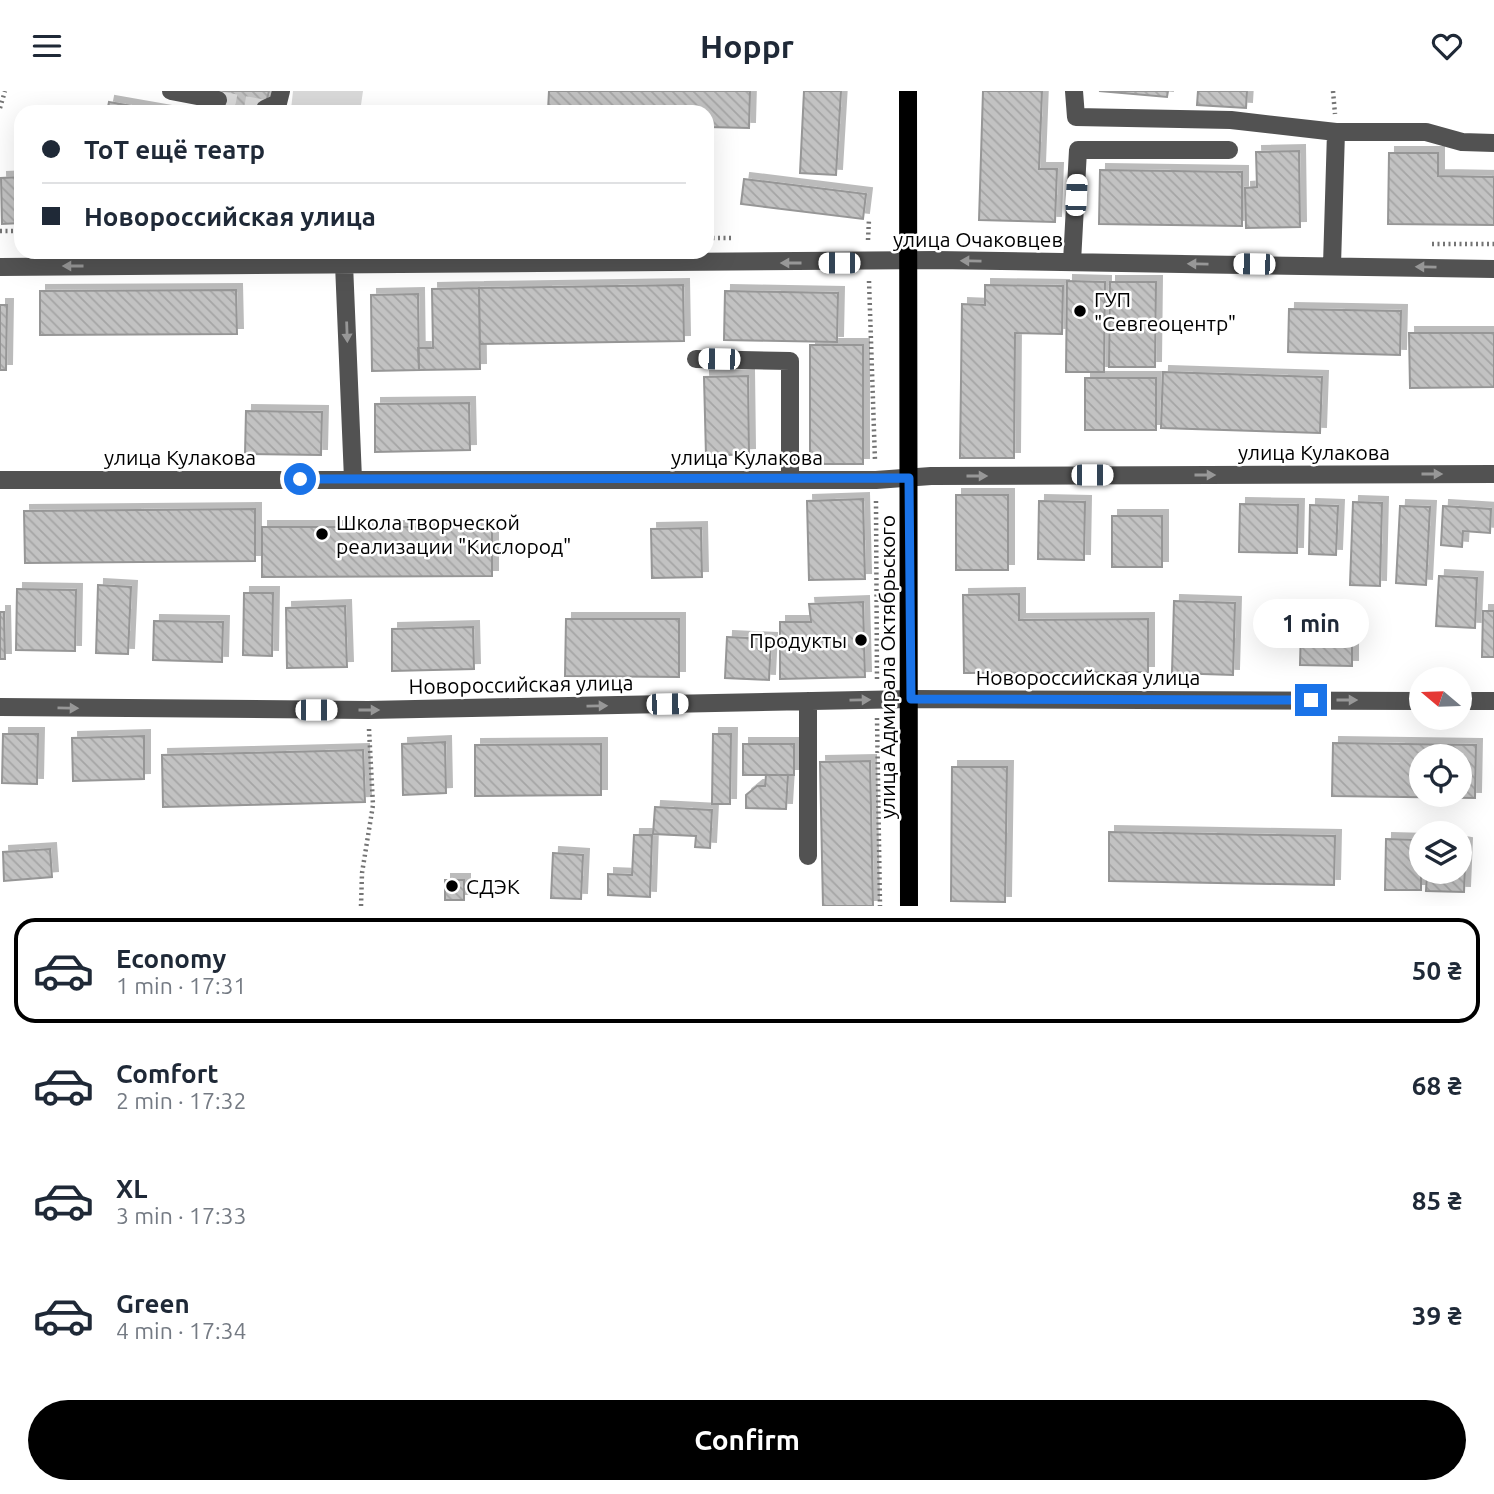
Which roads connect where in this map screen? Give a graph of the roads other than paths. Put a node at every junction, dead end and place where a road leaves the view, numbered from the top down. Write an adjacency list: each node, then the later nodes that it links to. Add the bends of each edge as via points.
1 (171, 91): 4 (street)
2 (908, 91): 10 (main road, улица Адмирала Октябрьского)
3 (1074, 91): 5 (street, via 1076,117 1231,120)
4 (218, 100)
5 (1336, 132): 6 (street, via 1426,132 1462,142); 13 (street)
6 (1494, 143)
7 (1229, 151): 11 (street, via 1078,150)
8 (388, 259): 12 (street, улица Очаковцев)
9 (712, 259): 10 (street, улица Очаковцев, one-way to 9)
10 (908, 261): 11 (street, улица Очаковцев, one-way to 10); 18 (main road, улица Адмирала Октябрьского)
11 (1072, 262): 13 (street, улица Очаковцев, one-way to 11)
12 (344, 264): 14 (street, улица Очаковцев, one-way to 14); 19 (street, one-way to 19)
13 (1332, 265): 15 (street, улица Очаковцев, one-way to 13)
14 (0, 267)
15 (1494, 269)
16 (695, 359): 21 (street, via 790,361)
17 (1494, 474): 18 (street, улица Кулакова, one-way to 17)
18 (909, 478): 21 (street, улица Кулакова); 22 (main road, улица Адмирала Октябрьского)
19 (353, 479): 20 (street, улица Кулакова); 21 (street, улица Кулакова)
20 (0, 480)
21 (790, 480)
22 (911, 699): 23 (street, Новороссийская улица, one-way to 22); 24 (street, Новороссийская улица, one-way to 24); 29 (main road, улица Адмирала Октябрьского)
23 (808, 701): 27 (street, Новороссийская улица, one-way to 23, via 368,710); 28 (street)
24 (1409, 701)
25 (1472, 701): 26 (street)
26 (1494, 701)
27 (0, 707)
28 (808, 856)
29 (909, 906)

